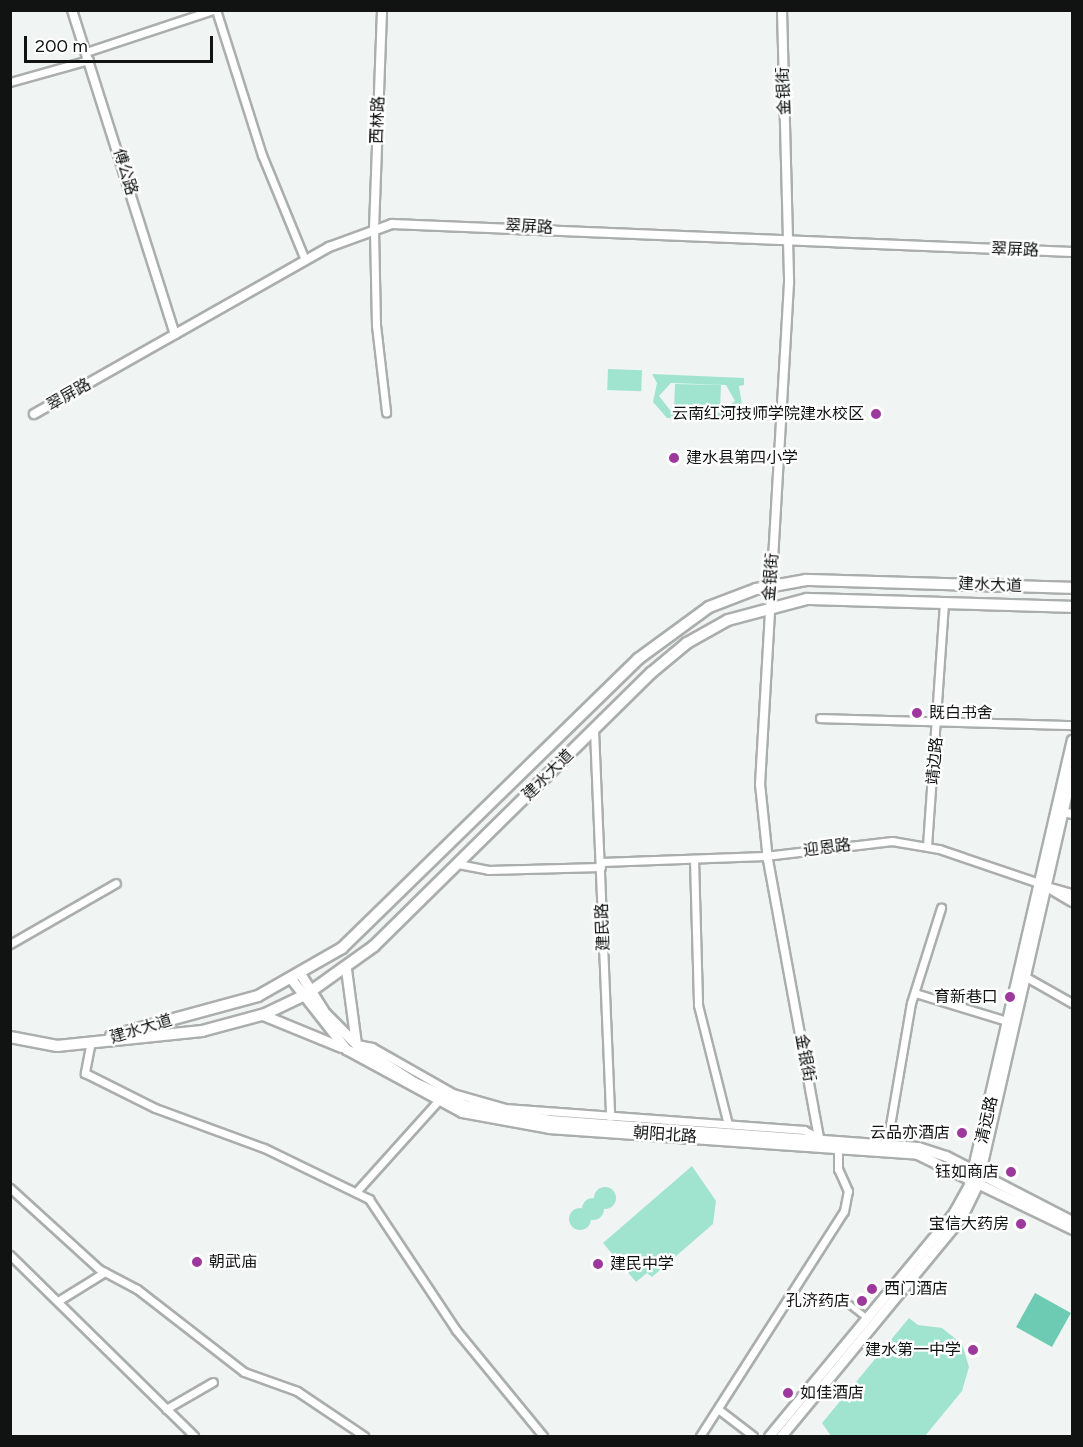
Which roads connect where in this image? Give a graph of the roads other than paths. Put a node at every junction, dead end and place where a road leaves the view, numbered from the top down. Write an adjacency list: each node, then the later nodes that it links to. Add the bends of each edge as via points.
1 (72, 10): 5 (street, 傅公路)
2 (214, 10): 5 (street); 10 (street, via 262,155)
3 (382, 10): 7 (street, 西林路)
4 (782, 10): 8 (street, 金银街)
5 (87, 56): 6 (street); 11 (street, 傅公路)
6 (10, 82)
7 (374, 229): 8 (street, 翠屏路, via 404,223 485,225); 10 (street, 翠屏路); 12 (street, via 376,326)
8 (789, 241): 9 (street, 翠屏路); 14 (street, 金银街)
9 (1072, 252)
10 (305, 260): 11 (street, 翠屏路)
11 (175, 334): 13 (street, 翠屏路)
12 (386, 412)
13 (34, 414)
14 (771, 585): 15 (main road, 建水大道, via 818,579); 17 (street, 金银街); 38 (main road, 建水大道, via 709,607 651,647 362,932)
15 (1072, 588)
16 (944, 604): 17 (main road, 建水大道, via 818,599); 18 (main road, 建水大道); 20 (street, 靖边路)
17 (769, 606): 22 (main road, 建水大道, via 687,643); 27 (street, 金银街, via 759,739)
18 (1072, 608)
19 (820, 718): 20 (street)
20 (938, 723): 21 (street); 26 (street, 靖边路)
21 (1072, 725)
22 (594, 730): 29 (main road, 建水大道); 30 (street, 建民路)
23 (1072, 740): 25 (main road, 清远路)
24 (1072, 771): 25 (main road, 清远路)
25 (1064, 812): 32 (main road, 清远路)
26 (927, 846): 27 (street, 迎恩路, via 886,841); 32 (street, 迎恩路)
27 (767, 856): 28 (street, 迎恩路); 52 (street, 金银街)
28 (694, 858): 30 (street, 迎恩路); 51 (street, via 698,1005)
29 (458, 864): 30 (street, 迎恩路, via 488,870); 37 (main road, 建水大道)
30 (601, 865): 50 (street, 建民路)
31 (116, 883): 36 (street)
32 (1044, 885): 33 (street, 迎恩路); 34 (street, 迎恩路); 39 (main road, 清远路); 44 (main road, 清远路)
33 (1072, 894)
34 (1072, 902)
35 (941, 908): 41 (street)
36 (10, 944)
37 (346, 969): 40 (main road, 建水大道); 47 (main road)
38 (296, 977): 40 (main road, 朝阳北路); 46 (main road, 建水大道, via 246,1000)
39 (1026, 977): 42 (street); 55 (main road, 清远路)
40 (307, 993): 43 (main road, 建水大道); 47 (main road, 朝阳北路); 48 (main road, 朝阳北路)
41 (915, 993): 44 (street); 53 (street)
42 (1071, 999)
43 (261, 1015): 46 (main road, 建水大道, via 202,1031); 48 (main road, via 282,1018)
44 (1010, 1022): 55 (main road, 清远路)
45 (10, 1037): 46 (main road, via 49,1046)
46 (97, 1040): 57 (street, via 85,1074)
47 (356, 1044): 50 (main road, 朝阳北路, via 414,1082 465,1105 520,1117)
48 (346, 1048): 49 (main road, 朝阳北路)
49 (437, 1102): 54 (main road, 朝阳北路, via 519,1125); 57 (street)
50 (610, 1119): 51 (street); 52 (main road, 朝阳北路)
51 (728, 1124): 52 (street, via 804,1130)
52 (819, 1138): 53 (main road, 朝阳北路)
53 (887, 1143): 55 (main road, 朝阳北路, via 937,1152)
54 (838, 1147): 55 (main road, 朝阳北路, via 917,1154); 67 (street, via 837,1164 848,1191 844,1211)
55 (977, 1175): 58 (main road, 朝阳北路); 59 (main road, 朝阳北路); 64 (main road, 清远路, via 954,1212); 68 (main road, 清远路, via 961,1218)
56 (10, 1188): 61 (street)
57 (356, 1192): 71 (street, via 383,1214 456,1330)
58 (1072, 1221)
59 (1072, 1229)
60 (10, 1256): 62 (street)
61 (105, 1272): 62 (street); 70 (street, via 137,1289 243,1372 297,1391)
62 (58, 1301): 66 (street)
63 (849, 1304): 64 (street)
64 (867, 1318): 74 (main road, 清远路)
65 (213, 1382): 66 (street)
66 (166, 1409): 69 (street)
67 (718, 1409): 72 (street); 73 (street)
68 (782, 1436)
69 (194, 1437)
70 (364, 1437)
71 (543, 1437)
72 (700, 1437)
73 (753, 1437)
74 (769, 1437)

